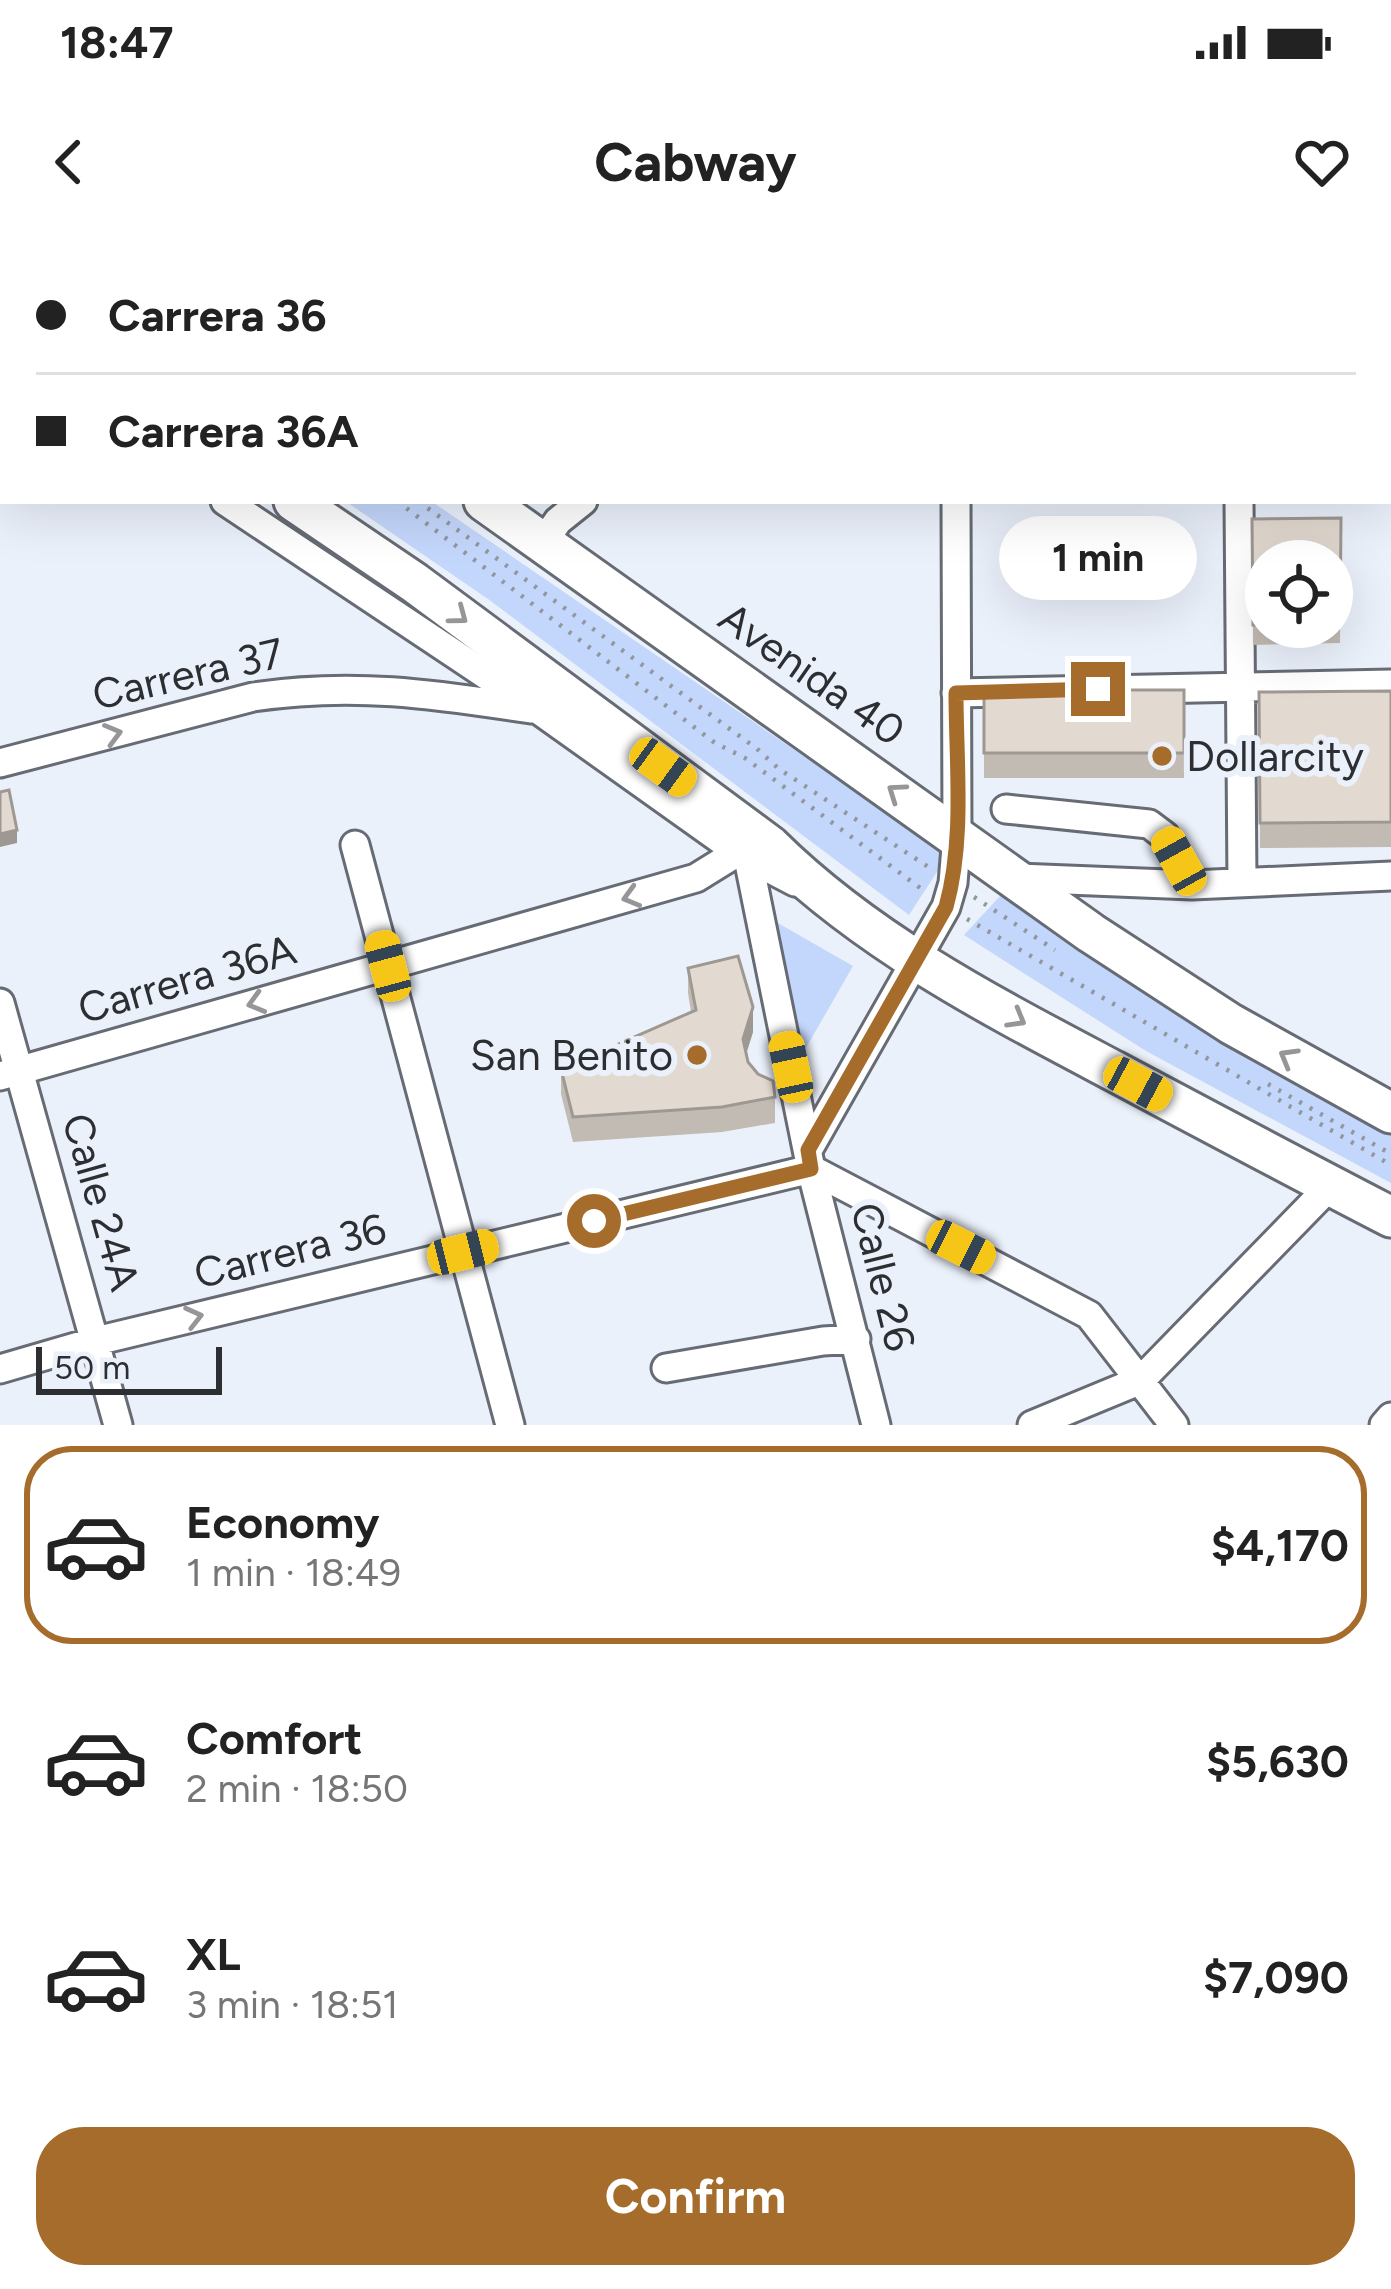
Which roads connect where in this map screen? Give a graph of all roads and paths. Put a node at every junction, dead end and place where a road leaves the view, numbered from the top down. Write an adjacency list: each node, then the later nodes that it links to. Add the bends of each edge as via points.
1 (230, 504): 15 (street)
2 (298, 504): 11 (highway)
3 (337, 504): 11 (highway, via 390,537)
4 (401, 504): 26 (path, via 716,743)
5 (422, 504): 26 (path)
6 (488, 504): 10 (highway, Avenida 40)
7 (579, 504): 10 (street)
8 (956, 504): 14 (street)
9 (1239, 504): 13 (street)
10 (542, 544): 18 (highway, Avenida 40, one-way to 10)
11 (415, 583): 25 (highway, one-way to 25, via 770,846)
12 (1391, 684): 13 (street)
13 (1240, 685): 14 (street); 23 (street)
14 (956, 693): 18 (street)
15 (540, 711): 16 (street, Carrera 37, one-way to 15, via 307,689 397,689); 20 (street)
16 (0, 764)
17 (1006, 809): 24 (street, via 1149,824 1165,836)
18 (957, 835): 22 (highway, Avenida 40); 26 (street)
19 (355, 845): 29 (street)
20 (743, 855): 25 (street); 29 (street, Carrera 36A, one-way to 29, via 696,878); 35 (street, Calle 26)
21 (1391, 875): 23 (street)
22 (1015, 878): 24 (street); 32 (highway, Avenida 40, one-way to 22, via 1232,1024)
23 (1242, 882): 24 (street)
24 (1192, 885)
25 (816, 891): 28 (highway)
26 (949, 895): 27 (path); 28 (street); 36 (path)
27 (1064, 955)
28 (916, 959): 35 (street); 37 (highway, one-way to 37)
29 (388, 966): 31 (street, Carrera 36A, one-way to 31); 39 (street)
30 (0, 1003): 31 (street, Calle 24A)
31 (10, 1073): 41 (street, Calle 24A)
32 (1391, 1113)
33 (1318, 1115): 34 (path)
34 (1391, 1154)
35 (810, 1160): 39 (street, Carrera 36); 40 (street, Calle 26); 44 (street, via 1073,1305 1102,1328)
36 (1391, 1165)
37 (1330, 1186): 38 (highway); 44 (street)
38 (1391, 1217)
39 (463, 1252): 41 (street, Carrera 36, one-way to 39); 47 (street)
40 (856, 1339): 42 (street); 48 (street, Calle 26)
41 (96, 1341): 43 (street, Carrera 36); 46 (street, Calle 24A)
42 (666, 1368)
43 (0, 1369)
44 (1141, 1380): 49 (street); 50 (street)
45 (1391, 1418): 51 (street)
46 (118, 1425)
47 (510, 1425)
48 (876, 1425)
49 (1032, 1425)
50 (1174, 1425)
51 (1384, 1425)

